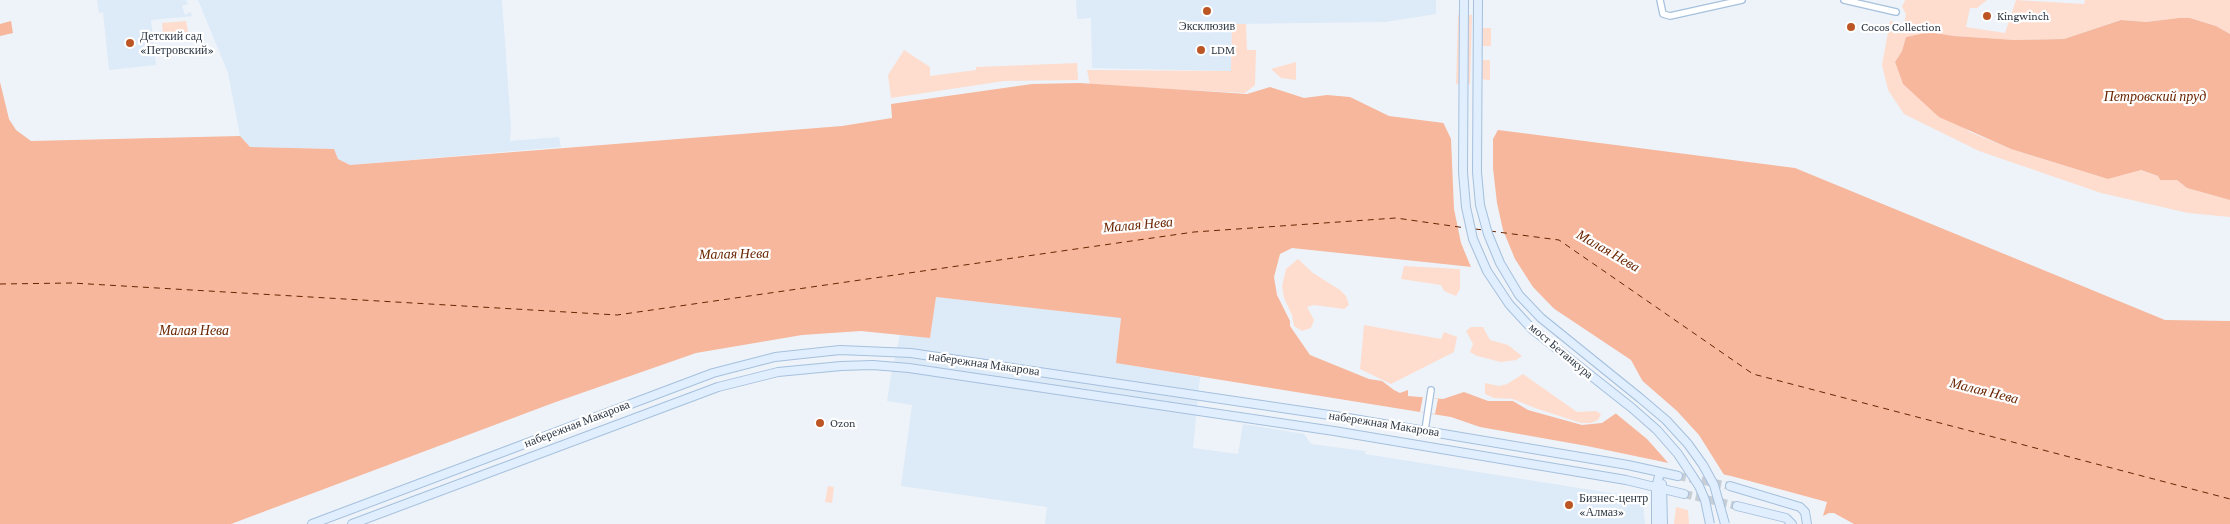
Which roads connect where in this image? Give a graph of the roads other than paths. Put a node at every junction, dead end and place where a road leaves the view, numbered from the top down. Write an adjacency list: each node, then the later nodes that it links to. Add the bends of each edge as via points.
1 (1464, 0): 20 (main road, мост Бетанкура, bridge, via 1463,172 1466,208 1473,239 1488,271 1509,304 1532,330 1657,430 1699,486)
2 (1478, 0): 21 (main road, мост Бетанкура, bridge, via 1477,172 1480,205 1500,263 1519,295 1541,318 1666,420 1688,444 1714,484)
3 (1660, 0): 4 (street, via 1663,14 1670,16)
4 (1742, 0)
5 (1844, 0): 6 (street)
6 (1896, 12)
7 (1431, 390): 8 (street)
8 (1425, 430): 9 (main road, набережная Макарова); 16 (main road, набережная Макарова, via 911,353 802,352 745,363 685,383)
9 (1660, 472): 10 (main road, набережная Макарова); 12 (main road)
10 (1678, 476)
11 (1730, 486): 22 (main road, via 1800,507 1805,512)
12 (1660, 488): 14 (main road); 14 (main road, набережная Макарова, via 1684,494 1673,496); 17 (main road, набережная Макарова, via 1334,431 909,368 873,366 813,368 749,378 718,387); 18 (main road)
13 (1737, 506): 15 (main road, via 1786,518)
14 (1663, 507): 19 (main road)
15 (1792, 523)
16 (312, 524)
17 (352, 524)
18 (1656, 524)
19 (1663, 524)
20 (1710, 524)
21 (1725, 524)
22 (1806, 524)

